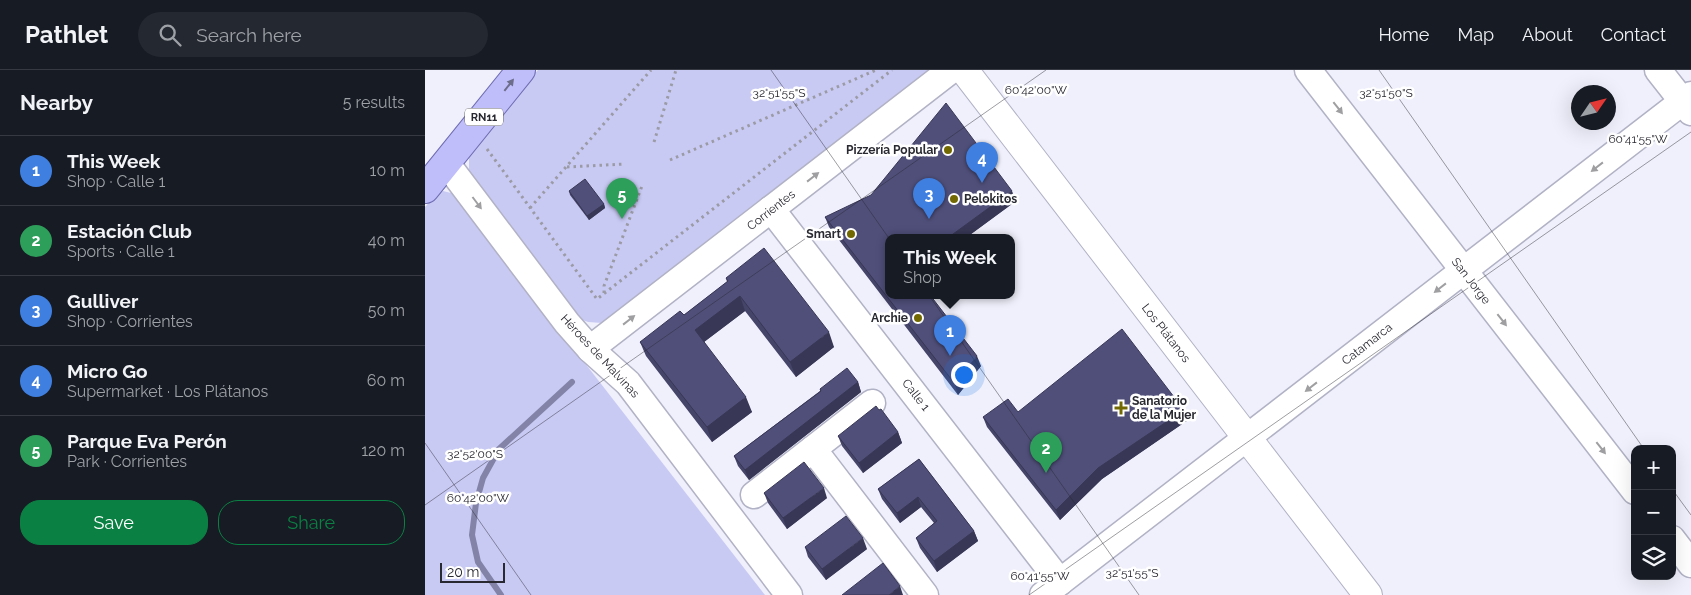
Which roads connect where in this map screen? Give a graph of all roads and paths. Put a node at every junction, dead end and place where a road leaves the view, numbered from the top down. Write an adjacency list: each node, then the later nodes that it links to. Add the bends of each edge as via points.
1 (521, 70): 14 (main road, RN11, one-way to 1)
2 (651, 70): 16 (path)
3 (676, 70): 11 (path)
4 (876, 70): 13 (path)
5 (892, 70): 22 (path)
6 (951, 70): 20 (street, Corrientes, one-way to 6)
7 (964, 70): 25 (street, Los Plátanos)
8 (1308, 70): 21 (street, San Jorge, one-way to 21)
9 (1658, 70): 10 (street)
10 (1688, 103): 21 (street, Catamarca, one-way to 21)
11 (654, 142)
12 (485, 147): 19 (path)
13 (670, 160)
14 (447, 164): 18 (main road, RN11); 23 (street, Héroes de Malvinas, one-way to 23)
15 (625, 164): 16 (path)
16 (566, 167): 19 (path)
17 (642, 186): 22 (path)
18 (425, 189)
19 (530, 208): 22 (path, via 597,299)
20 (771, 209): 23 (street, Corrientes, one-way to 20); 31 (street, Calle 1)
21 (1463, 270): 25 (street, Catamarca, one-way to 25); 27 (street, San Jorge, one-way to 27)
22 (604, 293)
23 (590, 349): 32 (street, Héroes de Malvinas, via 628,384)
24 (872, 403): 26 (street)
25 (1246, 437): 31 (street, Catamarca); 34 (street, Los Plátanos)
26 (813, 449): 28 (street); 33 (street)
27 (1634, 490)
28 (753, 495)
29 (1676, 545): 30 (street)
30 (1691, 564)
31 (1052, 588)
32 (789, 595)
33 (925, 595)
34 (1368, 595)

